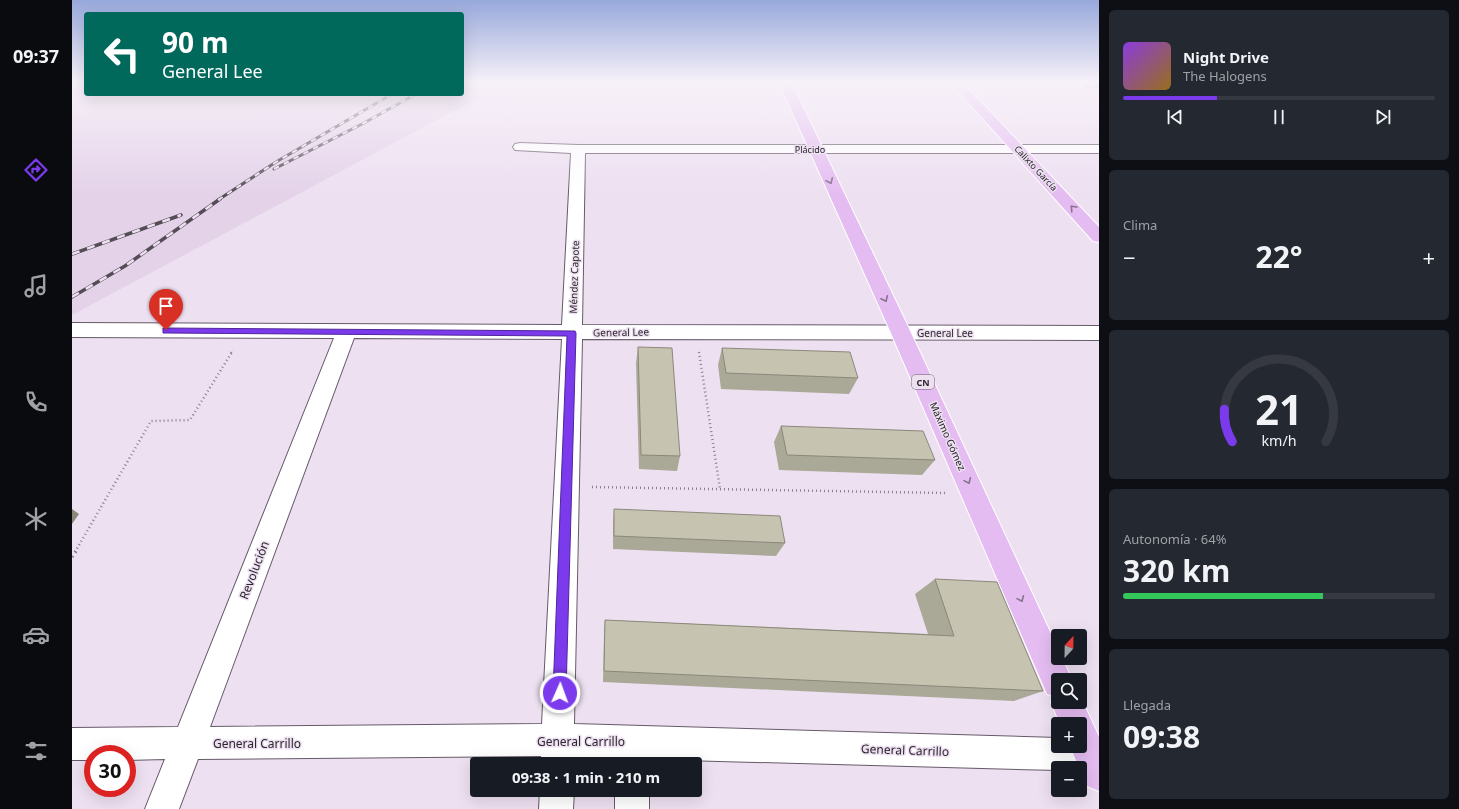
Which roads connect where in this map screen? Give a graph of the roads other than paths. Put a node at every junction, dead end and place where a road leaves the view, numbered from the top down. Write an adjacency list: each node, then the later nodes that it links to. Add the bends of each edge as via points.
1 (802, 120): 5 (main road, Máximo Gómez / CN)
2 (991, 120): 6 (main road, Calixto García)
3 (520, 147): 4 (street, Plácido)
4 (578, 149): 5 (street, Plácido); 11 (street, Méndez Capote)
5 (815, 149): 6 (street, Plácido); 12 (main road, Máximo Gómez / CN, one-way to 12)
6 (1018, 149): 7 (street, Plácido); 8 (main road, Calixto García, one-way to 6)
7 (1099, 150)
8 (1099, 237)
9 (72, 330): 10 (street, General Lee)
10 (346, 332): 11 (street, General Lee); 15 (street, Revolución)
11 (572, 333): 12 (street, General Lee); 17 (street, Méndez Capote)
12 (901, 333): 13 (street, General Lee); 14 (main road, Máximo Gómez / CN, one-way to 14)
13 (1099, 333)
14 (1054, 673)
15 (187, 743): 16 (street, General Carrillo); 17 (street, General Carrillo); 22 (street, Revolución)
16 (72, 744)
17 (558, 752): 18 (street, General Carrillo)
18 (630, 753): 19 (street, General Carrillo)
19 (1090, 754)
20 (556, 797): 23 (street)
21 (632, 797): 24 (street)
22 (162, 809)
23 (556, 809)
24 (632, 809)

